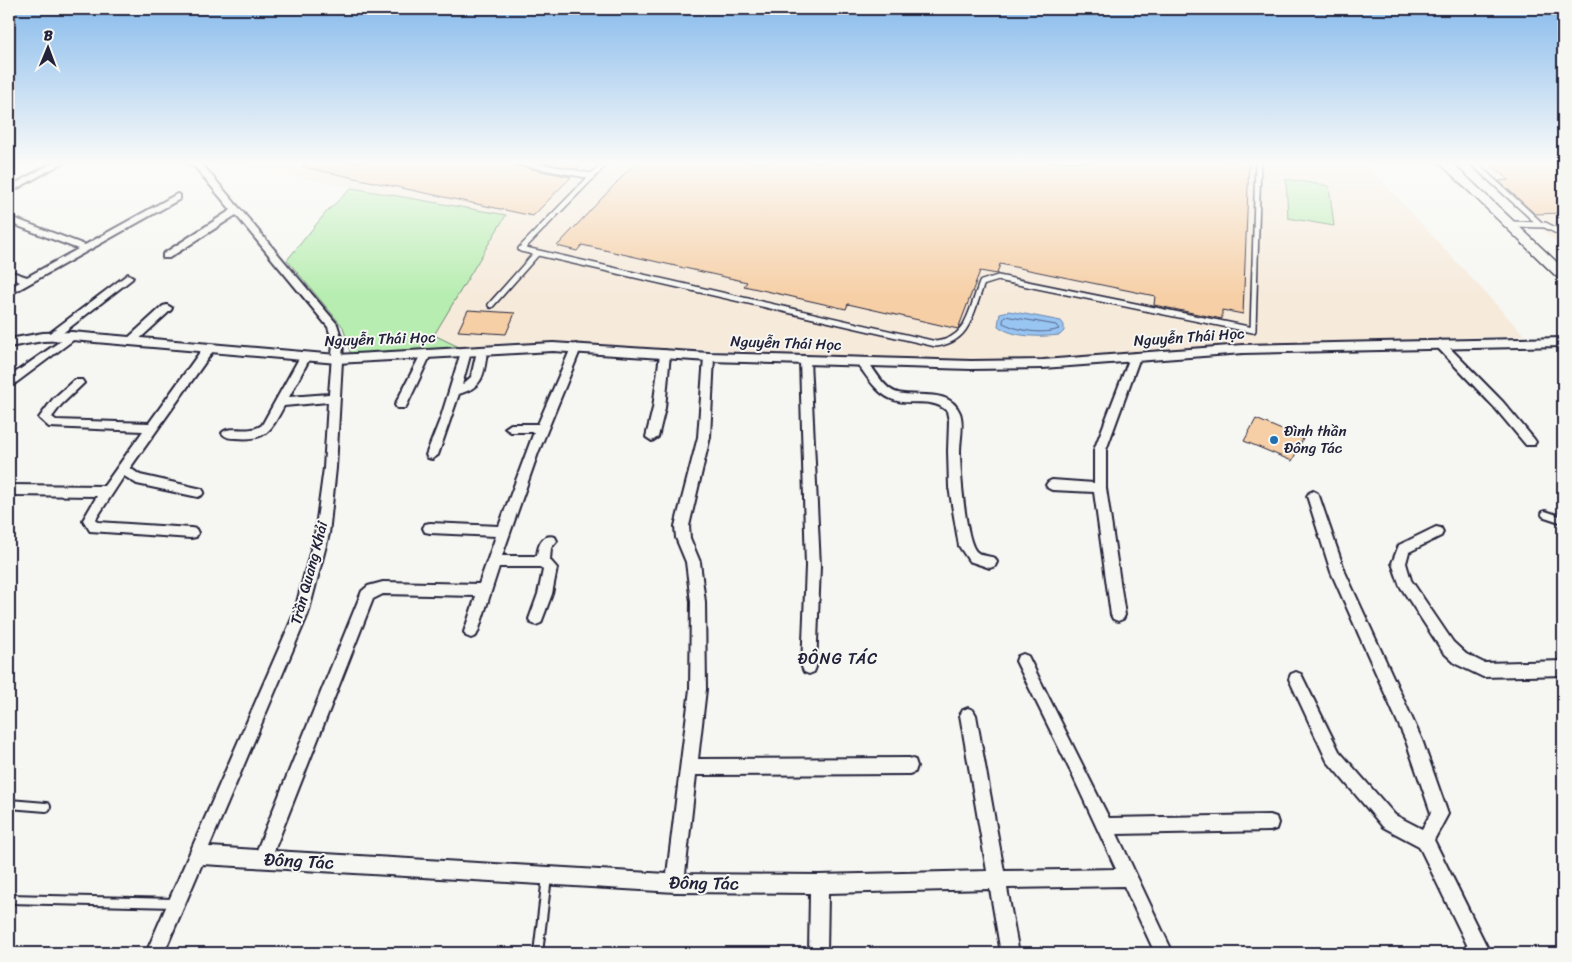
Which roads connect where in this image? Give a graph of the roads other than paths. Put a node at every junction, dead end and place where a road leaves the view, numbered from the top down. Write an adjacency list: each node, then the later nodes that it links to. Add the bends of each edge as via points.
1 (160, 207): 12 (street)
2 (233, 207): 7 (street, Trần Quang Khải)
3 (562, 207): 13 (lane, via 521,249)
4 (1257, 207): 13 (lane, via 1253,330 998,278 982,283 960,336 948,342 930,343)
5 (1494, 207): 9 (main road)
6 (1521, 207): 10 (lane)
7 (236, 211): 14 (street); 37 (street, Trần Quang Khải, via 333,326 338,344)
8 (13, 221): 12 (street)
9 (1512, 224): 10 (lane); 16 (main road)
10 (1540, 224): 11 (lane, via 1551,225)
11 (1563, 234)
12 (86, 249): 18 (street)
13 (537, 253): 20 (lane)
14 (166, 256)
15 (9, 274): 18 (street)
16 (1563, 275)
17 (128, 277): 23 (street)
18 (28, 281): 19 (street)
19 (9, 292)
20 (491, 305)
21 (167, 308): 24 (street)
22 (72, 336): 23 (street, Nguyễn Thái Học); 24 (street, Nguyễn Thái Học); 40 (street)
23 (51, 337): 26 (street, Nguyễn Thái Học)
24 (131, 341): 28 (street, Nguyễn Thái Học)
25 (1563, 342): 27 (street, Nguyễn Thái Học)
26 (9, 343)
27 (1440, 344): 36 (street, Nguyễn Thái Học, via 1242,349); 51 (street)
28 (209, 348): 34 (street, Nguyễn Thái Học); 46 (street)
29 (576, 348): 30 (street, Nguyễn Thái Học); 33 (street, Nguyễn Thái Học); 48 (street)
30 (482, 351): 31 (street, Nguyễn Thái Học); 42 (street, via 474,384)
31 (466, 352): 32 (street, Nguyễn Thái Học); 42 (street)
32 (426, 354): 37 (street, Nguyễn Thái Học); 45 (street)
33 (665, 354): 35 (street, Nguyễn Thái Học); 50 (street)
34 (306, 356): 37 (street, Nguyễn Thái Học); 44 (street)
35 (709, 357): 38 (street, Nguyễn Thái Học); 80 (street, via 704,437 682,526 683,538 693,562 698,602 698,689)
36 (1135, 357): 39 (street, Nguyễn Thái Học, via 1008,366); 55 (street, via 1100,450)
37 (336, 359): 43 (street, Trần Quang Khải)
38 (804, 360): 39 (street, Nguyễn Thái Học); 75 (street, via 813,566)
39 (863, 363): 69 (street, via 883,388 896,397 938,401 953,410 961,524 969,552 973,557)
40 (9, 382)
41 (78, 382): 46 (street, via 45,418 52,424)
42 (454, 392): 52 (street)
43 (335, 398): 44 (street); 86 (street, Trần Quang Khải, via 322,534 301,614)
44 (280, 402): 49 (street, via 261,433)
45 (401, 406)
46 (151, 427): 53 (street)
47 (511, 428): 48 (street)
48 (543, 428): 63 (street)
49 (228, 433)
50 (652, 437)
51 (1530, 442)
52 (432, 455)
53 (122, 469): 57 (street); 58 (street, via 137,479)
54 (1052, 485): 55 (street)
55 (1100, 488): 71 (street)
56 (9, 490): 57 (street)
57 (107, 491): 65 (street, via 89,520 94,527)
58 (198, 492)
59 (1313, 496): 85 (street, via 1338,572 1414,740 1440,814)
60 (1545, 514): 61 (lane)
61 (1563, 520)
62 (430, 528): 63 (street)
63 (504, 531): 67 (street)
64 (1436, 532): 76 (street, via 1404,549 1399,563 1405,582 1448,647 1461,659 1483,670)
65 (191, 533)
66 (550, 541): 68 (street, via 544,551)
67 (493, 561): 68 (street); 70 (street)
68 (543, 562): 72 (street, via 550,568 550,580)
69 (990, 562)
70 (484, 590): 73 (street); 87 (street, via 383,588 367,595)
71 (1118, 615)
72 (536, 619)
73 (471, 632)
74 (1023, 660): 84 (street)
75 (809, 668)
76 (1563, 668)
77 (1296, 679): 85 (street, via 1333,756 1389,820)
78 (968, 715): 90 (street)
79 (909, 766): 80 (street)
80 (690, 767): 91 (street)
81 (9, 804): 82 (lane)
82 (46, 807)
83 (1270, 823): 84 (street)
84 (1104, 826): 89 (street)
85 (1425, 840): 100 (street)
86 (196, 855): 87 (street, Đông Tác); 94 (street, Trần Quang Khải)
87 (262, 859): 88 (street, Đông Tác)
88 (547, 875): 91 (street, Đông Tác); 96 (lane)
89 (1128, 877): 90 (street, Đông Tác); 99 (street)
90 (998, 880): 92 (street, Đông Tác); 98 (street)
91 (676, 883): 92 (street, Đông Tác)
92 (818, 884): 97 (street)
93 (9, 899): 94 (lane)
94 (177, 902): 95 (street, Trần Quang Khải)
95 (154, 953)
96 (538, 953)
97 (818, 953)
98 (1010, 953)
99 (1164, 953)
100 (1480, 953)

